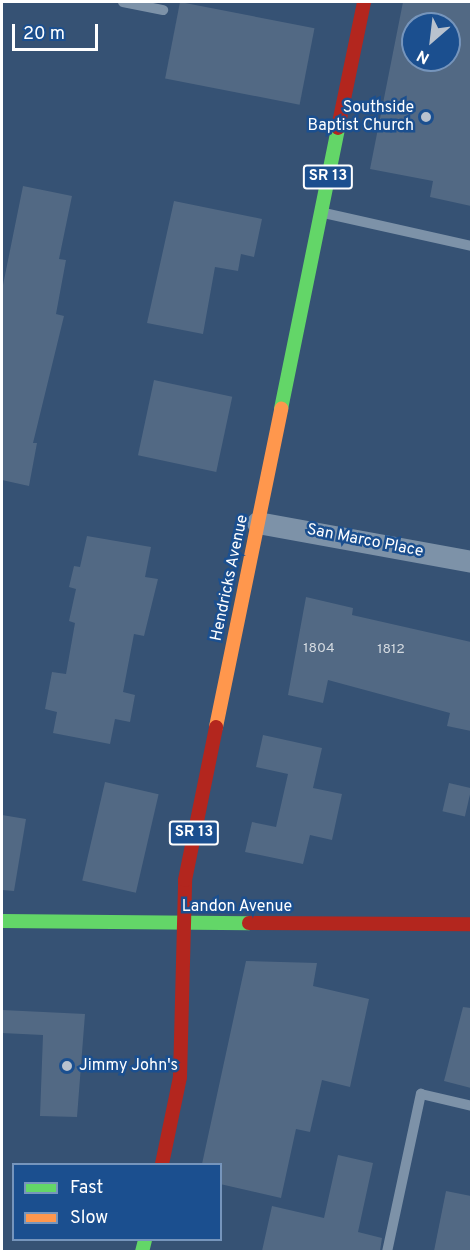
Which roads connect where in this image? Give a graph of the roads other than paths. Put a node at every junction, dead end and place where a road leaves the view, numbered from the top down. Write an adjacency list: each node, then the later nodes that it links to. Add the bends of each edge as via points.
1 (123, 2): 3 (lane)
2 (364, 2): 4 (main road, Hendricks Avenue / SR 13)
3 (163, 10)
4 (321, 212): 5 (lane); 6 (main road, Hendricks Avenue / SR 13)
5 (471, 246)
6 (258, 523): 7 (street, San Marco Place); 9 (main road, Hendricks Avenue / SR 13, via 185,879)
7 (471, 562)
8 (2, 921): 9 (main road, Landon Avenue)
9 (184, 923): 10 (main road, Landon Avenue); 12 (main road, Hendricks Avenue / SR 13, via 180,1077)
10 (471, 924)
11 (471, 1106): 13 (lane, via 421,1094)
12 (162, 1163)
13 (387, 1251)

